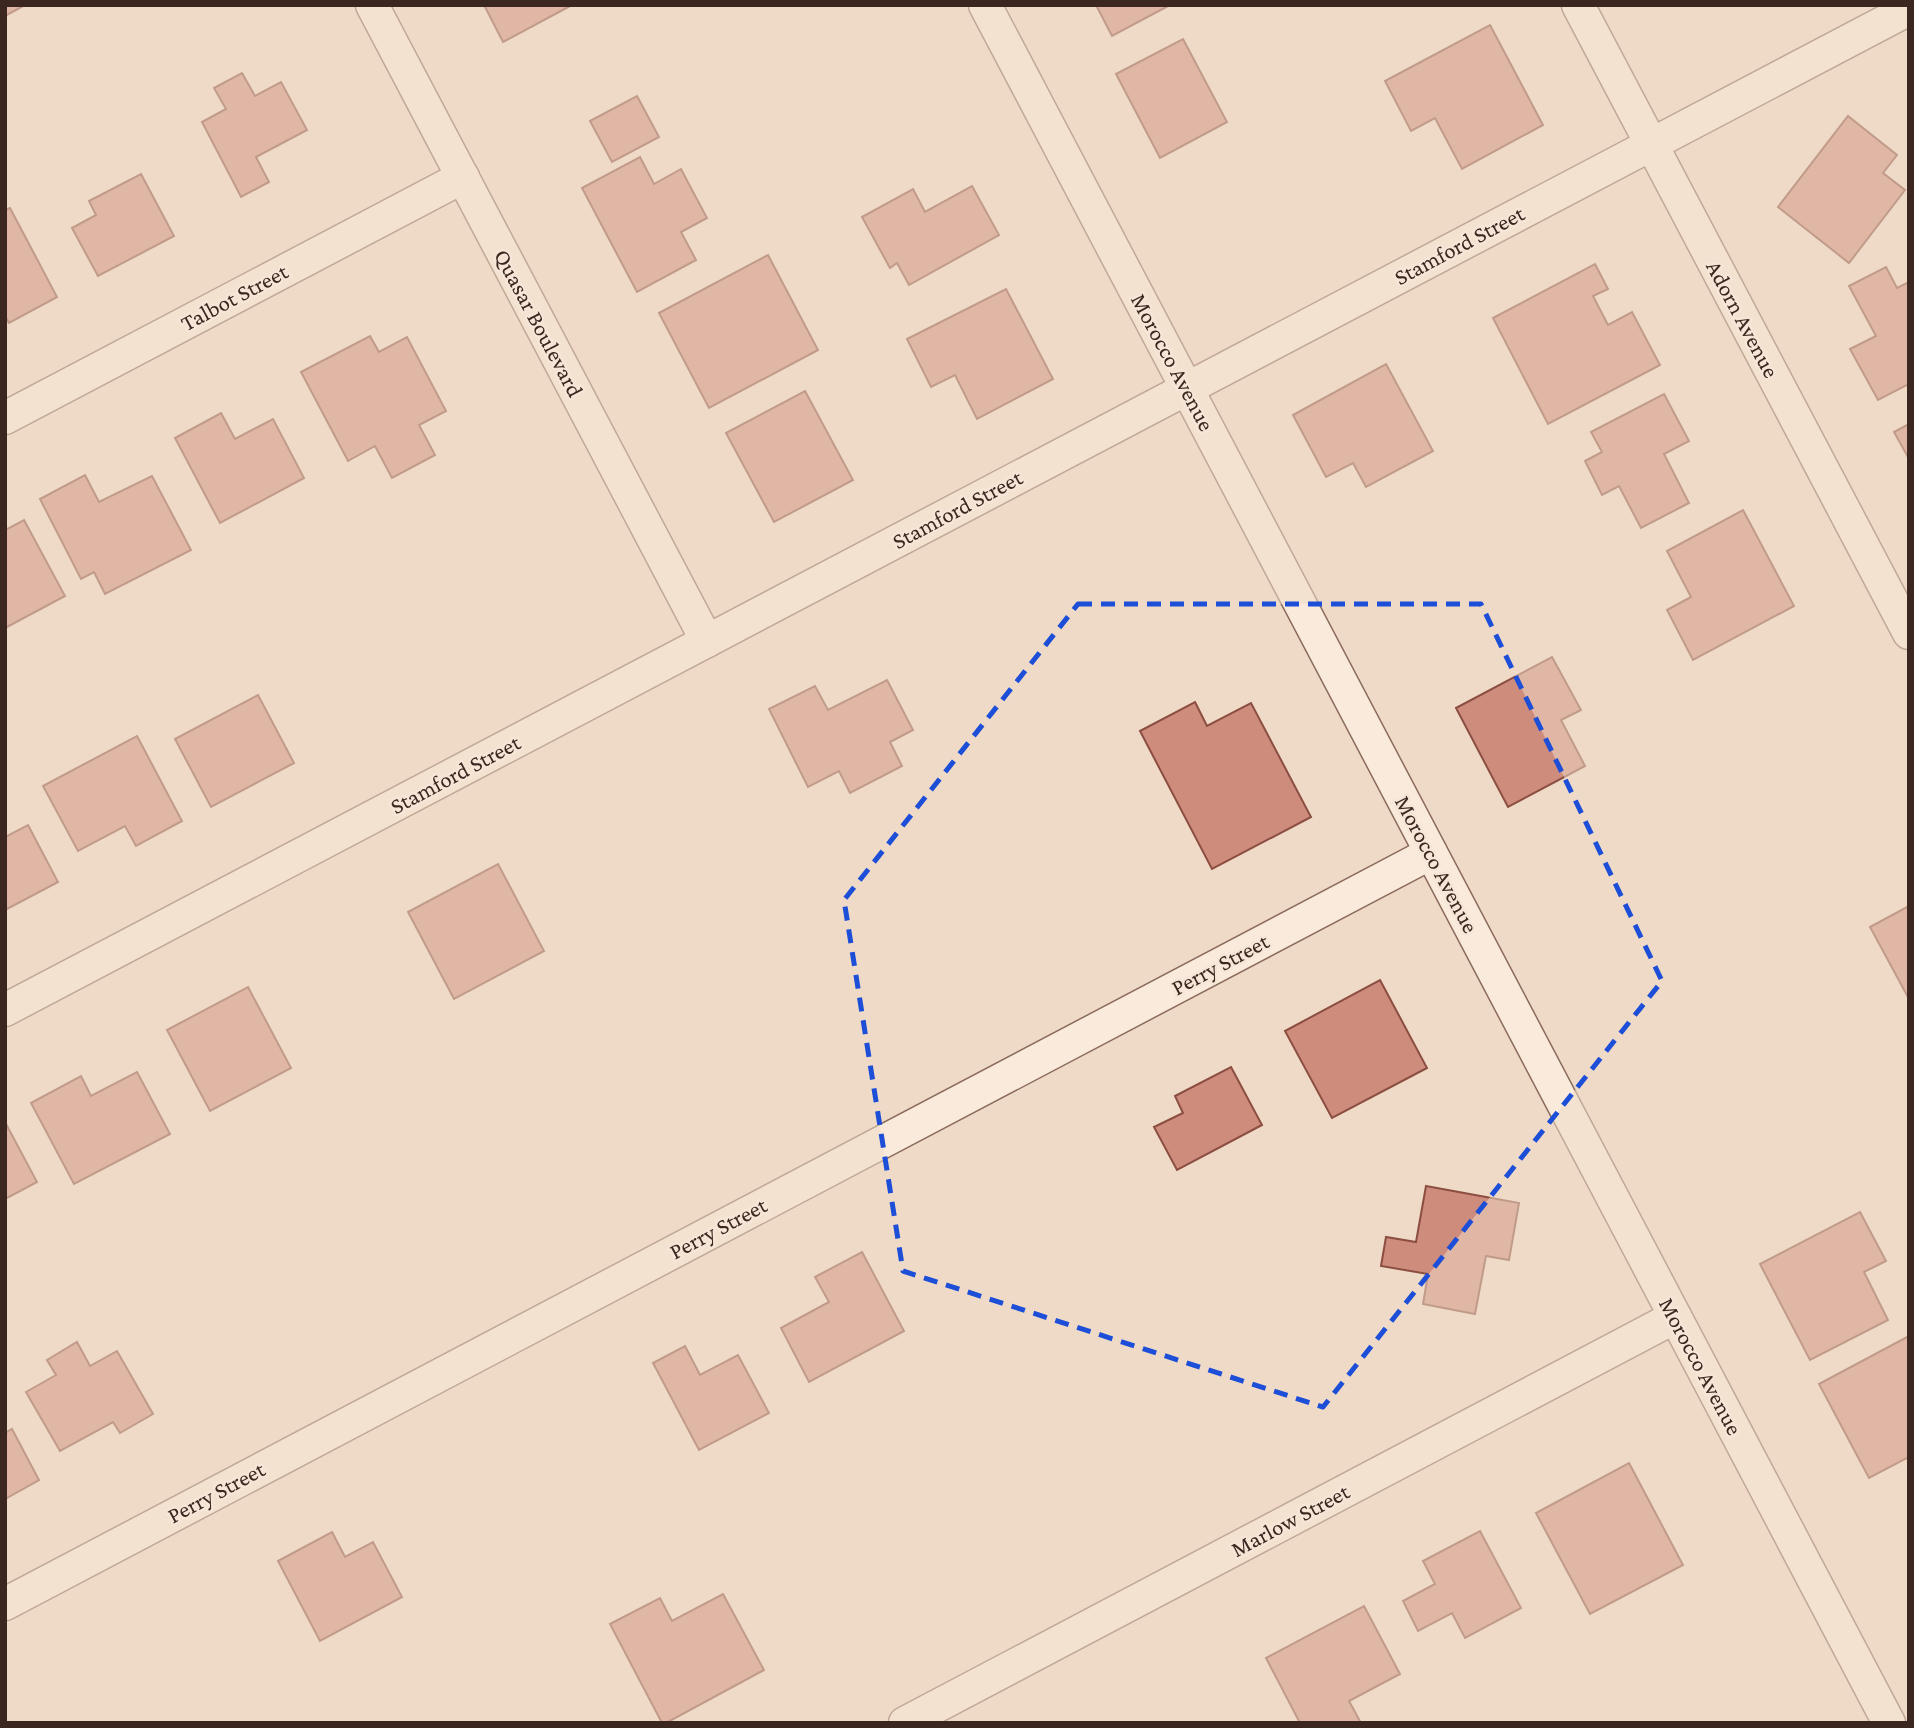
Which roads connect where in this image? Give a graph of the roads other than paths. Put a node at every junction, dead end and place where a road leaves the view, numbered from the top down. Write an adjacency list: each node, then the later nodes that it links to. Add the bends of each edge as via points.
1 (372, 5): 6 (street, Quasar Boulevard)
2 (985, 5): 7 (street, Morocco Avenue)
3 (1578, 5): 5 (street, Adorn Avenue)
4 (1909, 9): 5 (street, Stamford Street)
5 (1651, 144): 7 (street, Stamford Street); 9 (street, Adorn Avenue)
6 (463, 177): 8 (street, Talbot Street); 10 (street, Quasar Boulevard)
7 (1186, 388): 10 (street, Stamford Street); 11 (street, Morocco Avenue)
8 (5, 418)
9 (1909, 634)
10 (706, 641): 12 (street, Stamford Street)
11 (1431, 853): 13 (street, Morocco Avenue); 14 (street, Perry Street)
12 (5, 1010)
13 (1675, 1317): 15 (street, Marlow Street); 16 (street, Morocco Avenue)
14 (5, 1604)
15 (905, 1723)
16 (1889, 1723)

